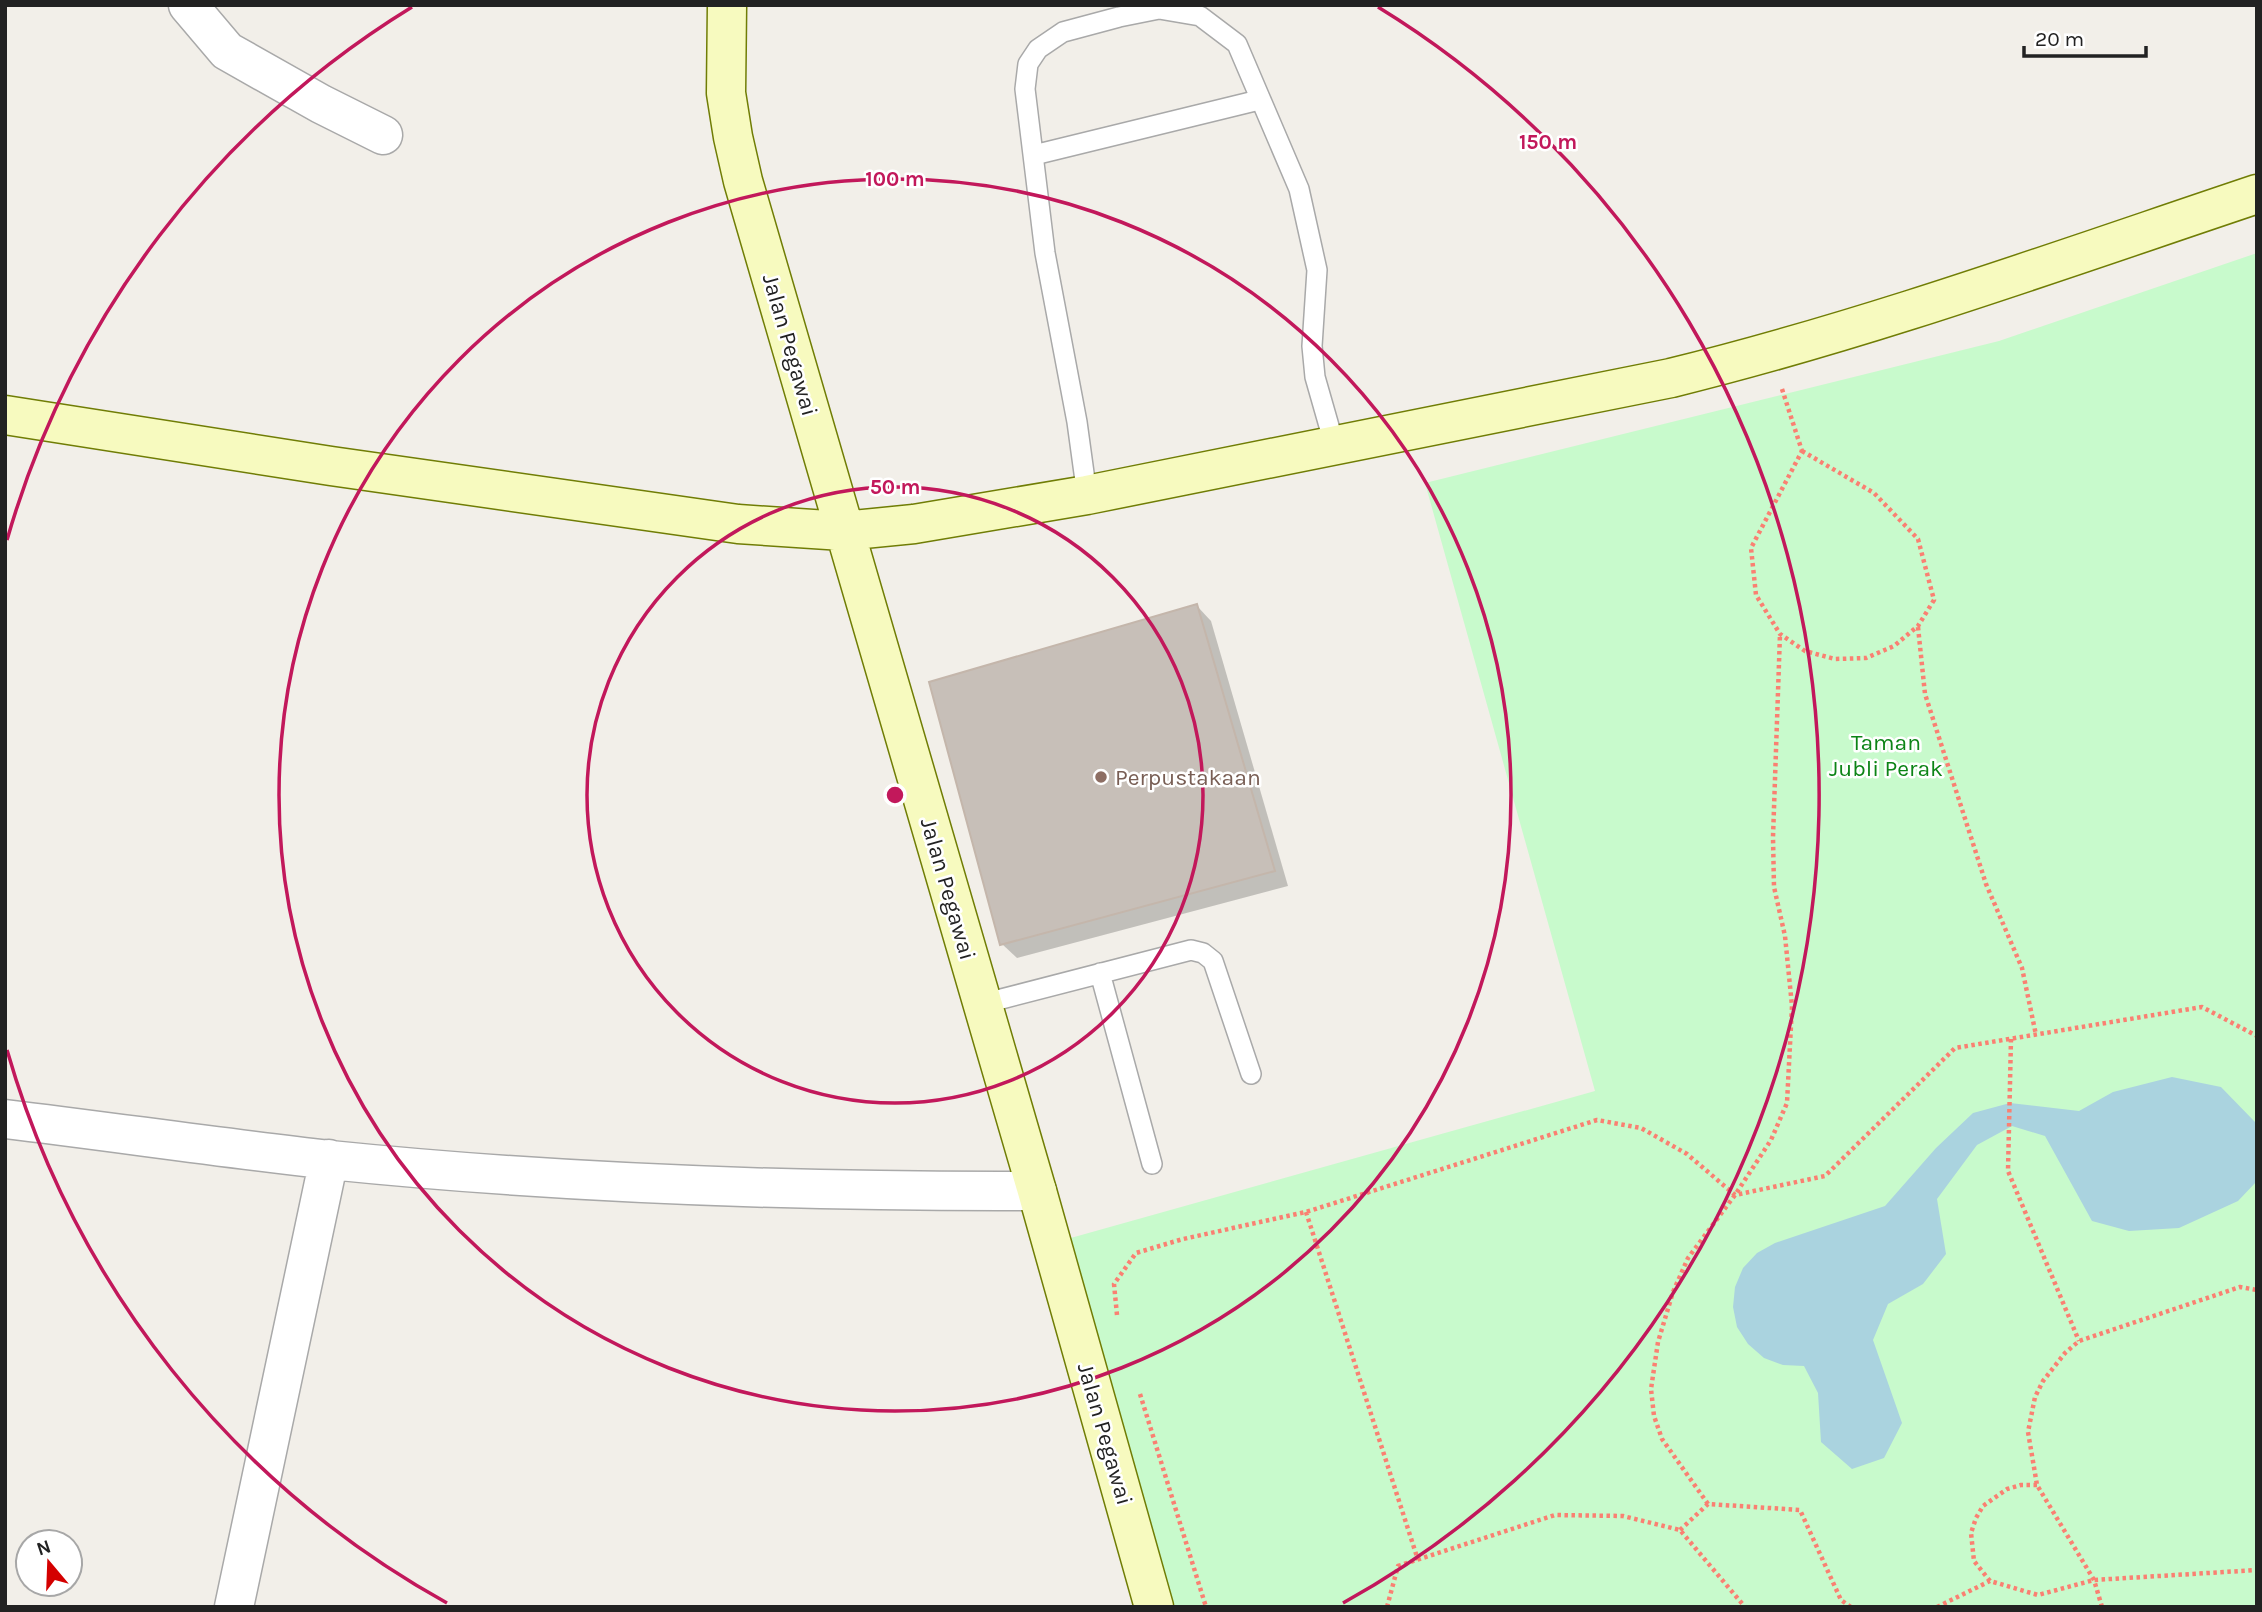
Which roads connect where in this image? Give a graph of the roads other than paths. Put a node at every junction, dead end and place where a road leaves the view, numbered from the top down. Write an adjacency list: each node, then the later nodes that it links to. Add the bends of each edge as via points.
1 (188, 5): 4 (street, via 226,51)
2 (727, 5): 10 (street, Jalan Pegawai, via 726,93 733,137)
3 (1259, 100): 5 (lane); 5 (lane, via 1237,44 1200,16 1159,9 1119,17 1063,32 1038,49 1028,64 1025,89); 8 (lane, via 1299,189 1317,270 1312,346 1315,377)
4 (383, 135)
5 (1034, 155): 9 (lane, via 1045,253)
6 (2257, 194): 8 (street, via 1770,353 1671,379)
7 (5, 415): 10 (street, via 738,524)
8 (1335, 447): 9 (street)
9 (1087, 495): 10 (street)
10 (844, 531): 12 (street, Jalan Pegawai)
11 (1100, 973): 12 (lane); 13 (lane, via 1191,950 1203,953 1213,961); 16 (lane)
12 (982, 1004): 17 (street, Jalan Pegawai)
13 (1251, 1074)
14 (5, 1119): 15 (street)
15 (329, 1160): 17 (street, via 685,1186); 18 (street)
16 (1152, 1164)
17 (1037, 1191): 19 (street, Jalan Pegawai)
18 (234, 1607)
19 (1154, 1607)

